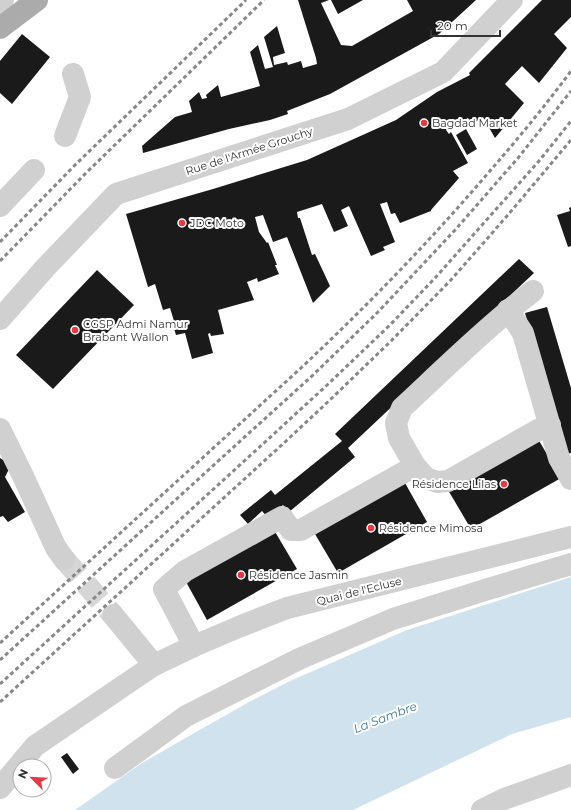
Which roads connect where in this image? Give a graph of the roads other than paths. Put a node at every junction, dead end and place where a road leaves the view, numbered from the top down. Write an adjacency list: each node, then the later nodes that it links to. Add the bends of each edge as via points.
1 (3, 0): 5 (street)
2 (13, 0): 6 (main road)
3 (37, 0): 7 (main road)
4 (512, 0): 14 (street, Rue de l'Armée Grouchy, via 443,72 355,116 116,194)
5 (0, 6)
6 (0, 17)
7 (0, 28)
8 (73, 74): 9 (street, via 80,97)
9 (65, 136)
10 (34, 170): 11 (street)
11 (0, 206)
12 (534, 291): 13 (street)
13 (508, 310): 15 (street, via 522,333); 17 (street, via 402,408 396,423 399,438)
14 (0, 319)
15 (550, 425): 17 (street, via 448,481 437,482 426,478); 18 (street, via 559,458)
16 (0, 429): 20 (street, via 56,548)
17 (415, 466): 23 (street, via 302,530 291,530 282,516 185,571 164,589)
18 (571, 479)
19 (571, 537): 23 (street, Quai de l'Ecluse, via 287,608)
20 (64, 559)
21 (571, 564): 25 (street, via 393,619 299,659 186,716)
22 (113, 615): 24 (street)
23 (194, 646): 24 (street, Quai de l'Ecluse)
24 (154, 665): 27 (street, Quai de l'Ecluse, via 35,746)
25 (115, 768)
26 (571, 775): 28 (street, via 504,799)
27 (0, 788)
28 (482, 810)

